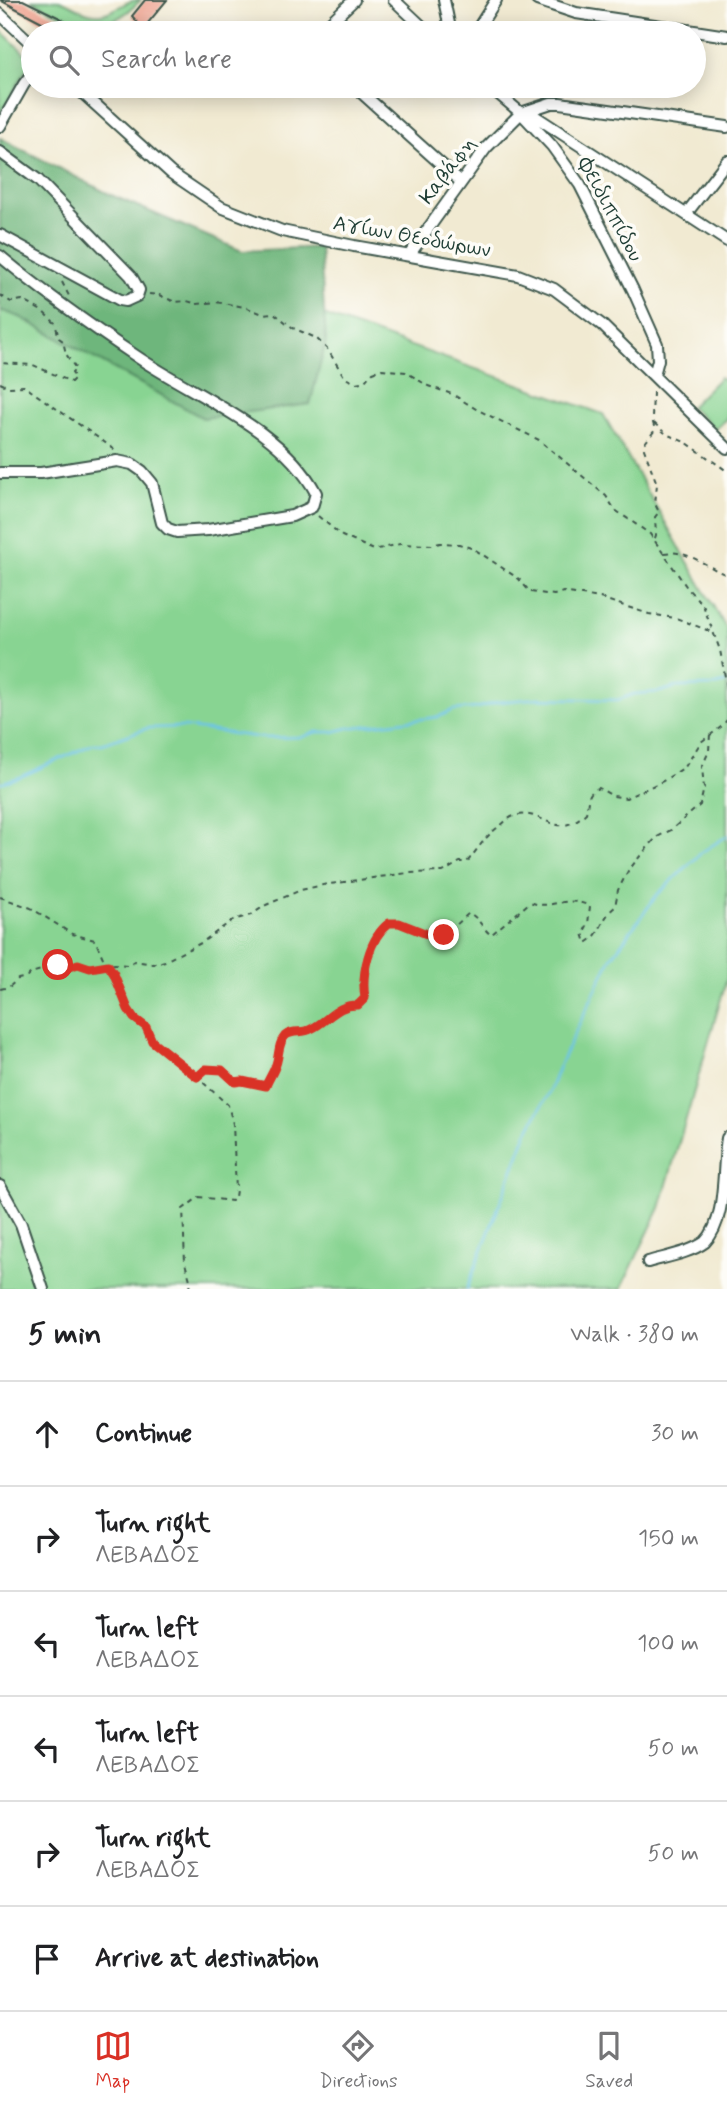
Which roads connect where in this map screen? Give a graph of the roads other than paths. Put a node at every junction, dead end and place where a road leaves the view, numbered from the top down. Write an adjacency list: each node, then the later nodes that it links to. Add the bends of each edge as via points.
1 (354, 0): 7 (street)
2 (394, 0): 8 (street)
3 (444, 0): 9 (street)
4 (496, 0): 10 (street)
5 (537, 0): 11 (street, via 576,13)
6 (0, 14): 13 (street)
7 (332, 21)
8 (416, 21)
9 (448, 21)
10 (483, 21)
11 (629, 21)
12 (706, 33): 14 (street)
13 (21, 34)
14 (727, 36)
15 (21, 89): 20 (street)
16 (88, 98): 28 (street, Αγίων Θεοδώρων, via 171,173 221,207 282,231)
17 (367, 98): 24 (street)
18 (507, 98): 19 (street, Φειδιππίδου)
19 (524, 112): 21 (street, via 561,103); 24 (street, Καβάφη, via 486,148); 25 (street); 30 (street, Φειδιππίδου, via 580,185 633,289 657,344)
20 (0, 126)
21 (727, 127)
22 (0, 152): 26 (street, via 38,180 131,276 139,290 137,296 120,300)
23 (727, 161): 25 (street)
24 (461, 182): 28 (street, Καβάφη)
25 (686, 214): 27 (street)
26 (0, 235)
27 (727, 241)
28 (410, 254): 30 (street, Αγίων Θεοδώρων, via 518,275 554,289 602,325)
29 (0, 256): 32 (street, via 140,359 223,407 289,457 316,493 312,507 292,516 177,532 162,523 152,483 127,463)
30 (656, 376): 31 (street, Αγίων Θεοδώρων)
31 (727, 448)
32 (0, 473)
33 (727, 1138): 35 (street, via 722,1216 714,1233 703,1244)
34 (0, 1185): 36 (street, via 21,1224)
35 (648, 1262)
36 (43, 1289)

